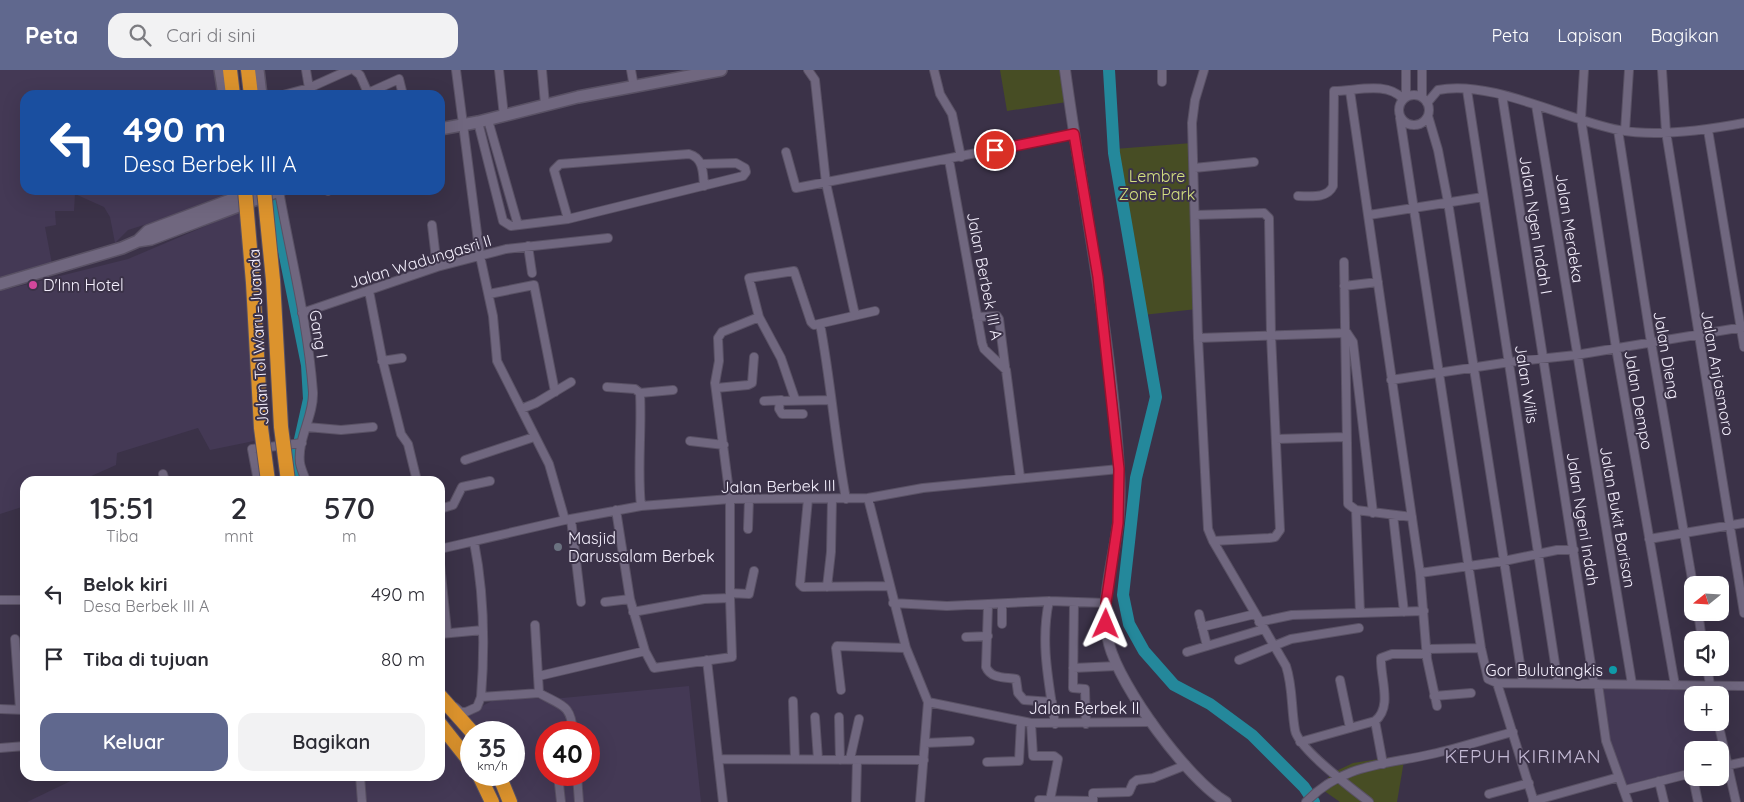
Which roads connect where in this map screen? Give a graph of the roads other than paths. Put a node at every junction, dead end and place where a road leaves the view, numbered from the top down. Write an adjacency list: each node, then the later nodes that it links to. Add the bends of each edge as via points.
1 (220, 70): 26 (main road)
2 (230, 70): 27 (highway)
3 (248, 70): 28 (highway)
4 (258, 70): 29 (main road)
5 (306, 70): 25 (street)
6 (350, 70): 25 (street)
7 (354, 70): 31 (street)
8 (456, 70): 47 (street)
9 (499, 70): 41 (street)
10 (542, 70): 39 (street)
11 (631, 70): 24 (street)
12 (721, 70): 24 (main road)
13 (808, 70): 59 (street, via 815,80)
14 (934, 70): 54 (street, via 940,94 952,114)
15 (1065, 70): 51 (street)
16 (1162, 70): 23 (street)
17 (1204, 70): 58 (street, via 1192,117)
18 (1406, 70): 37 (street)
19 (1422, 70): 38 (street)
20 (1584, 70): 44 (street, Jalan Dempo)
21 (1629, 70): 49 (street, Jalan Dieng)
22 (1662, 70): 52 (street, Jalan Anjasmoro)
23 (1162, 82)
24 (634, 87): 39 (main road)
25 (309, 88): 30 (street)
26 (223, 90)
27 (232, 90)
28 (250, 90)
29 (260, 90)
30 (302, 90)
31 (367, 90)
32 (375, 90): 33 (street, via 399,80)
33 (402, 90)
34 (1467, 90): 36 (street); 38 (street, via 1438,90); 67 (street, Jalan Wilis)
35 (1350, 91): 37 (street, via 1385,88); 66 (street, via 1334,91 1332,189 1324,195); 71 (street)
36 (1502, 95): 40 (street); 106 (street, Jalan Ngen Indah I)
37 (1404, 98): 38 (street, via 1417,95); 43 (street, via 1399,108)
38 (1424, 100): 42 (street)
39 (545, 104): 41 (main road)
40 (1536, 105): 44 (street); 103 (street, Jalan Merdeka)
41 (504, 116): 45 (main road)
42 (1428, 116): 43 (street, via 1417,126); 68 (street)
43 (1400, 118): 69 (street)
44 (1581, 119): 49 (street); 102 (street, Jalan Dempo)
45 (483, 121): 47 (main road); 74 (street); 74 (street, via 503,222)
46 (1744, 123): 50 (street)
47 (462, 125): 48 (main road); 78 (street)
48 (445, 128)
49 (1622, 130): 52 (street); 100 (street, Jalan Dieng)
50 (1708, 130): 52 (street); 86 (street)
51 (1069, 135): 54 (street); 134 (street, via 1098,277)
52 (1666, 135): 98 (street, Jalan Anjasmoro)
53 (786, 152): 59 (street, via 794,187)
54 (961, 157): 55 (street)
55 (949, 160): 59 (street); 93 (street, Jalan Berbek III A)
56 (1254, 162): 58 (street)
57 (702, 164): 60 (street); 60 (street, via 736,163 746,172 743,176); 72 (street, via 689,154 560,164 554,170)
58 (1194, 168): 70 (street)
59 (826, 183): 91 (street)
60 (704, 186): 72 (street)
61 (249, 195): 76 (main road, via 148,231)
62 (254, 195): 76 (main road, via 151,239)
63 (261, 195): 136 (highway, Jalan Tol Waru–Juanda, bridge, via 253,283 261,428)
64 (261, 195): 137 (highway, Jalan Tol Waru–Juanda, bridge, via 273,280 280,427)
65 (262, 195): 90 (street, Gang I)
66 (1298, 196)
67 (1483, 197): 68 (street); 108 (street, Jalan Wilis)
68 (1448, 202): 69 (street); 110 (street)
69 (1414, 208): 71 (street); 111 (street)
70 (1195, 215): 97 (street, via 1264,213 1268,216); 99 (street)
71 (1369, 215): 82 (street)
72 (568, 218): 74 (street)
73 (432, 225): 80 (street)
74 (518, 225)
75 (608, 238): 77 (street, Jalan Wadungasri II)
76 (138, 240): 83 (main road, via 122,248)
77 (528, 246): 78 (street, Jalan Wadungasri II); 81 (street)
78 (480, 256): 80 (street, Jalan Wadungasri II); 88 (street)
79 (1344, 262): 84 (street)
80 (437, 267): 87 (street, Jalan Wadungasri II)
81 (532, 273)
82 (1378, 282): 84 (street); 112 (street)
83 (0, 284)
84 (1344, 286): 96 (street)
85 (1744, 286): 86 (street)
86 (1736, 288): 95 (street)
87 (370, 291): 90 (street, Jalan Wadungasri II); 107 (street)
88 (489, 294): 117 (street, via 534,285); 123 (street, via 499,369)
89 (875, 311): 91 (street)
90 (302, 313): 125 (street, Gang I, via 313,394)
91 (855, 315): 94 (street)
92 (758, 317): 94 (street, via 749,278 792,270 811,322); 115 (street, via 719,334); 119 (street, via 776,345)
93 (978, 317): 109 (street, Jalan Berbek III A, via 984,349); 109 (street, via 997,316 999,319)
94 (820, 324): 121 (street)
95 (1742, 327): 98 (street); 101 (street)
96 (1346, 332): 97 (street); 128 (street); 152 (street, via 1353,342)
97 (1271, 335): 99 (street); 129 (street)
98 (1697, 335): 100 (street); 157 (street, Jalan Anjasmoro)
99 (1198, 338): 161 (street, via 1206,521)
100 (1651, 343): 102 (street); 159 (street, Jalan Dieng)
101 (1744, 347)
102 (1616, 348): 103 (street); 160 (street, Jalan Dempo)
103 (1576, 355): 106 (street); 220 (street, Jalan Bukit Barisan)
104 (754, 357): 115 (street, via 752,383)
105 (402, 358): 107 (street)
106 (1544, 359): 108 (street); 164 (street, Jalan Ngeni Indah)
107 (382, 361): 139 (street)
108 (1510, 362): 110 (street); 165 (street, Jalan Wilis)
109 (1004, 366): 140 (street)
110 (1473, 367): 111 (street); 166 (street)
111 (1438, 373): 112 (street); 167 (street)
112 (1391, 380): 154 (street)
113 (572, 382): 117 (street)
114 (608, 387): 118 (street, via 635,389)
115 (716, 388): 132 (street)
116 (673, 390): 118 (street)
117 (555, 392): 123 (street)
118 (640, 393): 148 (street)
119 (794, 399): 120 (street); 121 (street)
120 (781, 400): 122 (street); 124 (street, via 779,409 782,414)
121 (831, 400): 143 (street)
122 (764, 401)
123 (521, 409): 127 (street)
124 (803, 414)
125 (307, 427): 126 (street, via 341,430); 131 (street, Gang I)
126 (374, 427)
127 (534, 436): 133 (street); 155 (street, via 549,464)
128 (1346, 437): 129 (street); 151 (street, via 1347,500 1350,508)
129 (1276, 439): 161 (street, via 1278,534 1269,538)
130 (690, 441): 132 (street)
131 (301, 443): 135 (street, via 252,450); 138 (street, Gang I, via 300,464)
132 (724, 445): 145 (street)
133 (465, 460)
134 (1116, 469): 140 (street, Jalan Berbek III); 182 (street, via 1118,523)
135 (257, 476)
136 (267, 476)
137 (287, 476)
138 (304, 476)
139 (416, 476)
140 (1020, 477): 144 (street, Jalan Berbek III)
141 (490, 481): 149 (street, via 462,486 453,505)
142 (832, 498): 143 (street, Jalan Berbek III); 147 (street, Jalan Berbek III); 172 (street)
143 (846, 498): 144 (street, Jalan Berbek III)
144 (868, 498): 171 (street)
145 (730, 499): 146 (street, Jalan Berbek III); 148 (street, Jalan Berbek III); 173 (street)
146 (749, 499): 147 (street, Jalan Berbek III); 158 (street)
147 (808, 499): 172 (street, via 800,584 803,587)
148 (641, 506): 150 (street, Jalan Berbek III)
149 (445, 507)
150 (616, 510): 155 (street, Jalan Berbek III); 174 (street)
151 (1356, 510): 152 (street); 188 (street)
152 (1373, 513): 153 (street)
153 (1393, 515): 154 (street); 187 (street)
154 (1412, 518): 169 (street)
155 (568, 519): 162 (street, Jalan Berbek III); 178 (street)
156 (1744, 523): 157 (street)
157 (1731, 526): 159 (street); 189 (street, Jalan Anjasmoro)
158 (748, 529)
159 (1685, 533): 160 (street); 170 (street, Jalan Dieng)
160 (1649, 539): 221 (street, Jalan Dempo)
161 (1213, 541): 191 (street)
162 (474, 542): 163 (street, Jalan Berbek III); 197 (street)
163 (445, 548)
164 (1574, 550): 165 (street); 219 (street, Jalan Ngeni Indah)
165 (1538, 554): 166 (street); 218 (street, Jalan Wilis)
166 (1504, 561): 167 (street); 217 (street)
167 (1469, 565): 169 (street); 205 (street)
168 (754, 571): 173 (street, via 749,594)
169 (1420, 573): 185 (street)
170 (1692, 576)
171 (888, 586): 172 (street); 181 (street)
172 (827, 587)
173 (730, 596): 186 (street); 209 (street, via 732,657)
174 (630, 599): 179 (street); 186 (street)
175 (0, 600): 176 (street)
176 (20, 600)
177 (1049, 601): 180 (street); 183 (street); 235 (street, via 1045,622 1047,680)
178 (580, 602)
179 (605, 602)
180 (1074, 602): 182 (street); 212 (street)
181 (893, 603): 184 (street); 204 (street)
182 (1106, 603): 211 (street, via 1108,644)
183 (1002, 604): 184 (street); 192 (street)
184 (988, 605): 199 (street)
185 (1424, 611): 187 (street); 207 (street)
186 (633, 612): 206 (street)
187 (1404, 612): 188 (street)
188 (1360, 613): 194 (street, via 1292,615)
189 (1744, 613)
190 (1198, 614): 195 (street)
191 (1255, 614): 194 (street); 195 (street)
192 (1002, 624)
193 (535, 625): 213 (street)
194 (1262, 626): 202 (street); 203 (street)
195 (1202, 627): 203 (street)
196 (1359, 628): 202 (street, via 1305,636)
197 (482, 630): 198 (street); 231 (street)
198 (445, 633)
199 (988, 636): 200 (street); 235 (street, via 988,672 1016,679 1018,693 1024,700)
200 (966, 637)
201 (15, 639): 225 (street)
202 (1275, 645): 210 (street); 254 (street, via 1290,677 1294,730)
203 (1207, 646): 208 (street)
204 (906, 648): 226 (street, via 837,646); 234 (street)
205 (1481, 648): 207 (street); 216 (street, via 1487,677)
206 (646, 651): 209 (street, via 654,668); 213 (street)
207 (1427, 651): 230 (street); 244 (street, via 1381,658 1385,702)
208 (1187, 652)
209 (707, 660): 259 (street)
210 (1239, 660)
211 (1117, 666): 212 (street); 246 (street)
212 (1073, 668): 249 (street, via 1073,688 1085,689)
213 (539, 676): 228 (street)
214 (1708, 676): 222 (street)
215 (1340, 680): 250 (street)
216 (1497, 683): 217 (street); 252 (street)
217 (1522, 683): 218 (street)
218 (1558, 684): 219 (street)
219 (1596, 684): 220 (street); 272 (street, Jalan Ngeni Indah, via 1606,742)
220 (1632, 684): 221 (street)
221 (1675, 685): 222 (street)
222 (1710, 686)
223 (1729, 686): 224 (street)
224 (1744, 686)
225 (20, 690)
226 (841, 690)
227 (1471, 692): 230 (street)
228 (539, 693): 231 (street); 243 (street, via 567,709)
229 (445, 696): 231 (street, via 461,712 477,707)
230 (1434, 696): 236 (street)
231 (481, 697)
232 (793, 701): 260 (street)
233 (445, 702): 242 (highway)
234 (928, 702): 245 (street, Jalan Berbek II); 255 (street)
235 (1052, 702): 248 (street)
236 (1437, 706)
237 (0, 709): 238 (street)
238 (20, 710)
239 (815, 717): 261 (street)
240 (839, 717): 262 (street)
241 (859, 719): 263 (street)
242 (462, 721)
243 (572, 721)
244 (1375, 721): 250 (street); 267 (street)
245 (1021, 722): 247 (street, Jalan Berbek II); 265 (street, via 1019,761)
246 (1152, 722): 249 (street, Jalan Berbek II); 268 (street)
247 (1031, 723): 248 (street, Jalan Berbek II); 285 (street, via 1033,756 1054,756 1058,759)
248 (1055, 724): 249 (street, Jalan Berbek II)
249 (1086, 724)
250 (1350, 728): 254 (street)
251 (445, 730): 258 (highway)
252 (1513, 732): 267 (street); 276 (street)
253 (970, 741): 255 (street)
254 (1300, 742): 270 (street)
255 (925, 743): 264 (street)
256 (20, 746): 257 (street)
257 (0, 748)
258 (460, 749)
259 (718, 759): 260 (street); 292 (street)
260 (795, 759): 261 (street)
261 (818, 759): 262 (street)
262 (840, 760): 263 (street)
263 (854, 760): 264 (street); 293 (street)
264 (924, 760): 294 (street)
265 (988, 762)
266 (1744, 762): 269 (street)
267 (1383, 764): 270 (street)
268 (1186, 765): 285 (street, via 1154,778 1137,780 1132,783 1130,792 1092,789 1094,801); 295 (street, via 1208,790)
269 (1729, 766)
270 (1337, 776): 296 (street); 297 (street)
271 (1684, 776): 274 (street)
272 (1619, 777): 282 (street, Jalan Ngeni Indah); 286 (street)
273 (360, 781): 287 (street)
274 (1659, 781): 282 (street); 299 (street)
275 (1729, 782): 301 (street)
276 (1529, 783): 283 (street); 286 (street)
277 (484, 786): 288 (highway)
278 (505, 786): 289 (highway)
279 (559, 786): 290 (street)
280 (577, 786): 291 (street)
281 (1694, 786): 300 (street)
282 (1625, 790): 298 (street, Jalan Ngeni Indah)
283 (1489, 794)
284 (1039, 800): 285 (street)
285 (1050, 800)
286 (1534, 801)
287 (362, 802)
288 (492, 802)
289 (510, 802)
290 (561, 802)
291 (579, 802)
292 (724, 802)
293 (856, 802)
294 (920, 802)
295 (1226, 802)
296 (1306, 802)
297 (1369, 802)
298 (1628, 802)
299 (1664, 802)
300 (1698, 802)
301 (1736, 802)

